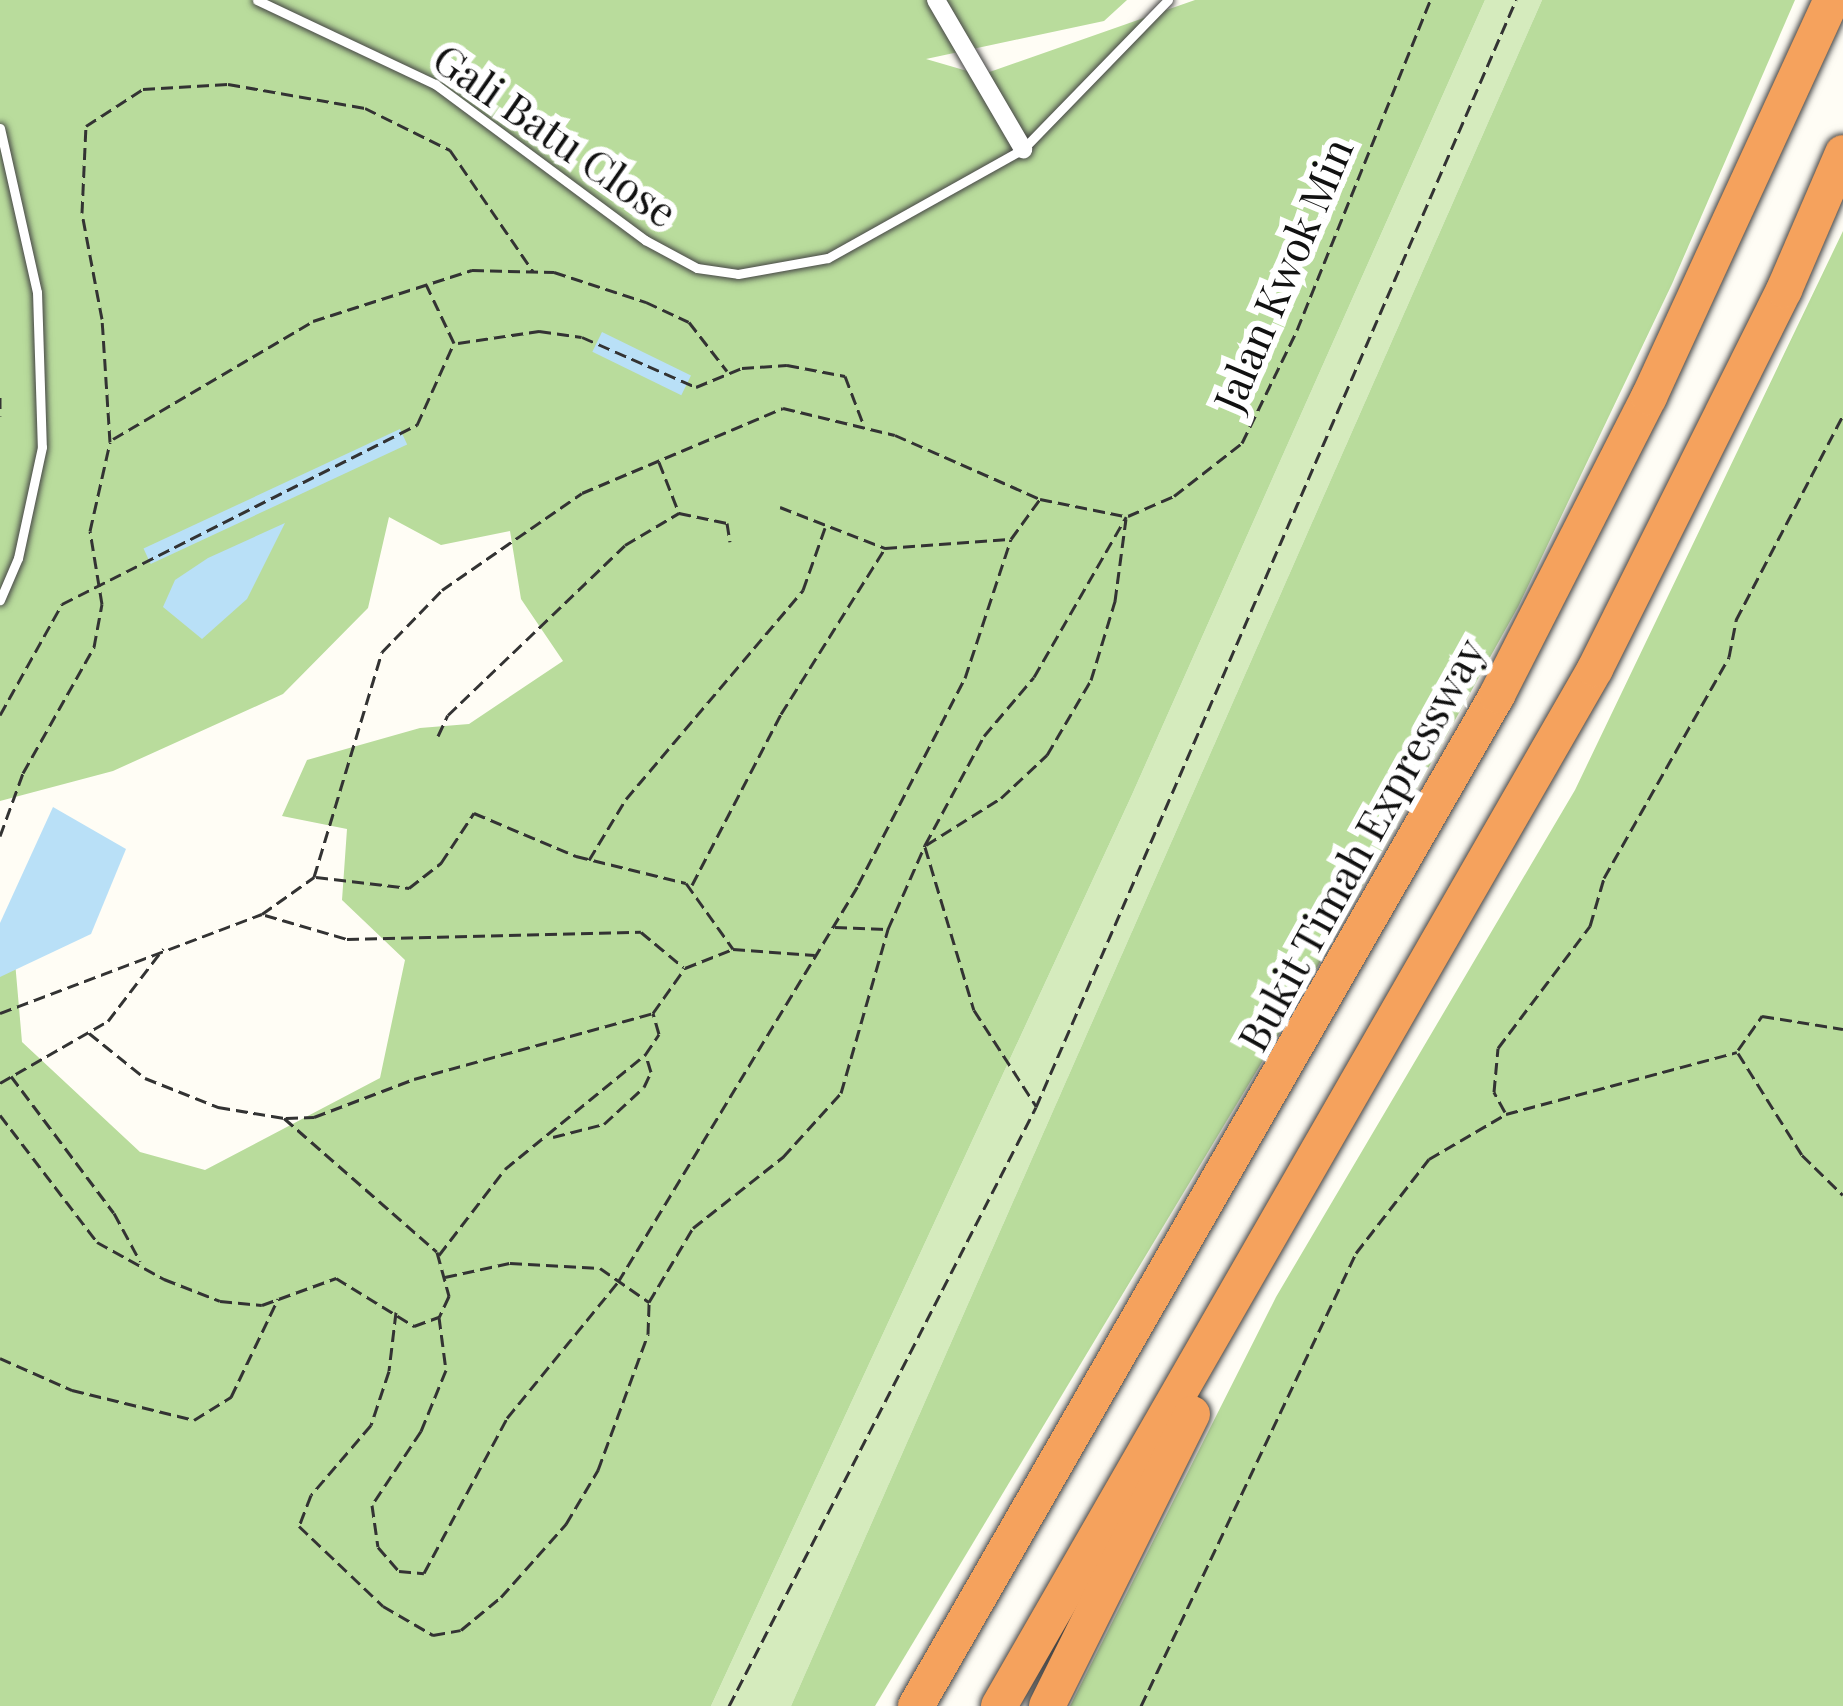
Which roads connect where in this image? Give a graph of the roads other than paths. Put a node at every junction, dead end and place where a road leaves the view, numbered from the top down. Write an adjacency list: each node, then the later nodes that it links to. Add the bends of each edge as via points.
1 (257, 0): 6 (lane, Gali Batu Close, via 435,84 645,240 697,268 770,272 828,258)
2 (936, 0): 6 (street)
3 (1168, 0): 6 (lane, Gali Batu Close)
4 (1832, 0): 10 (highway, Bukit Timah Expressway, via 1649,398 1497,695)
5 (0, 128): 8 (lane, via 37,292 42,447 19,558)
6 (1023, 148)
7 (1843, 153): 9 (highway, via 1784,290 1595,669)
8 (0, 600)
9 (1220, 1326): 11 (highway); 12 (highway, via 1208,1383)
10 (916, 1706)
11 (999, 1706)
12 (1046, 1706)

